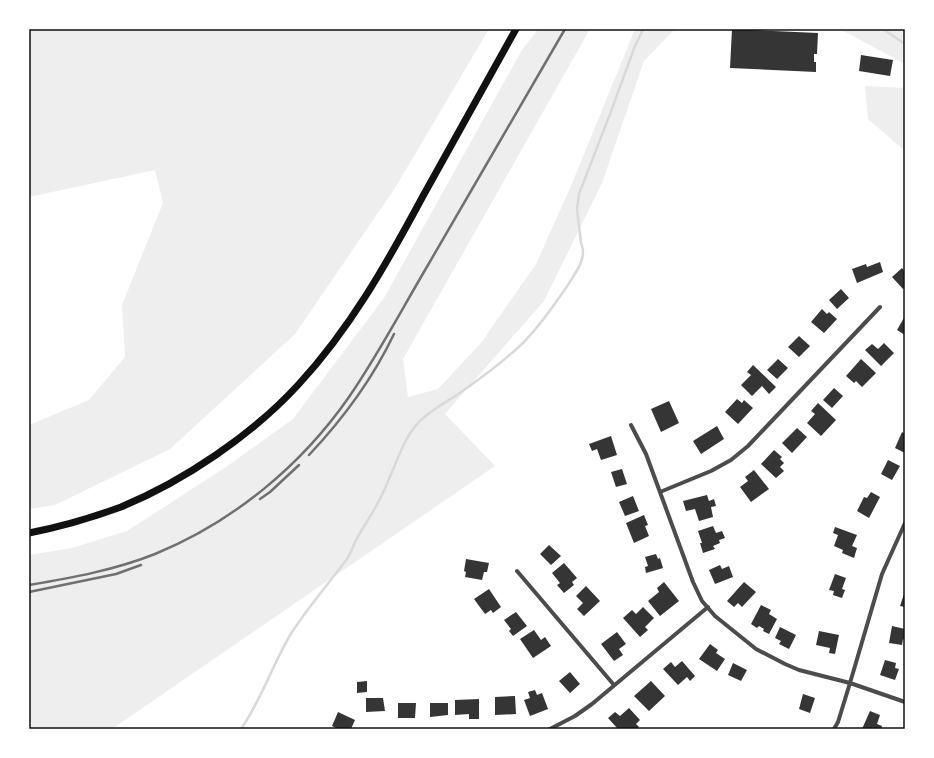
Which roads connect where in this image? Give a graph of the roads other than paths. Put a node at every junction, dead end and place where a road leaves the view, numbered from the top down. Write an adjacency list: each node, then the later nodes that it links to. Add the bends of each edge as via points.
1 (516, 29): 6 (main road, via 368,292 330,348 297,386 264,418 193,470 121,506 88,518)
2 (880, 306): 4 (street, via 748,446 731,460 711,471)
3 (631, 425): 4 (street, via 646,454)
4 (660, 492): 8 (street, via 693,582 702,601)
5 (905, 523): 9 (street, via 882,574)
6 (29, 533)
7 (517, 572): 10 (street)
8 (708, 607): 9 (street, via 735,633 767,655 799,670); 10 (street)
9 (850, 683): 11 (street); 13 (street)
10 (614, 685): 12 (street, via 575,716)
11 (905, 702)
12 (550, 729)
13 (834, 729)

